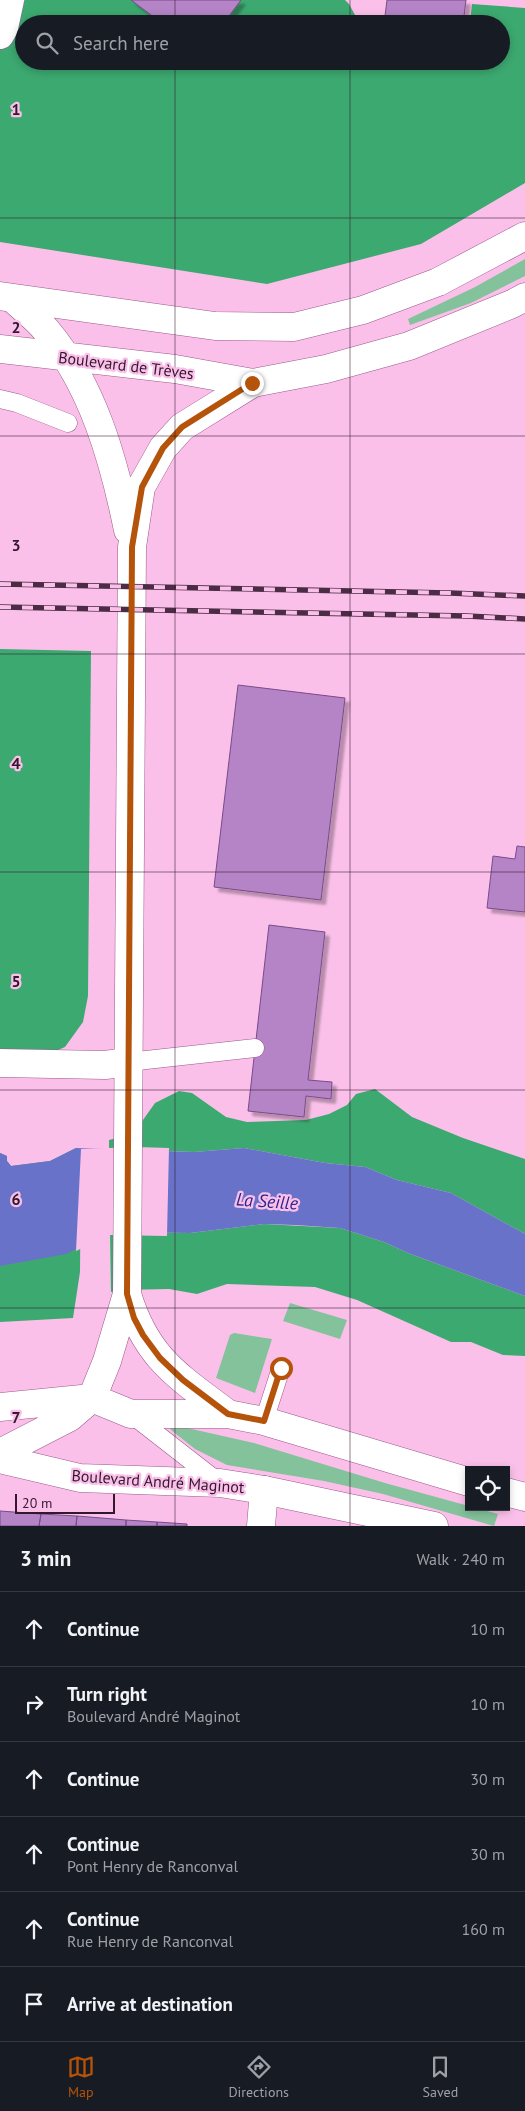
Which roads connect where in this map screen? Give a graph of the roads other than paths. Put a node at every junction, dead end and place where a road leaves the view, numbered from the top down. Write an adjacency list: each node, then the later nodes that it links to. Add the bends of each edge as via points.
1 (10, 0): 2 (main road)
2 (0, 35)
3 (525, 236): 4 (main road, via 438,282 363,310 294,327 215,326)
4 (6, 297): 7 (main road, via 45,329)
5 (525, 297): 8 (main road, via 409,346 326,369)
6 (0, 349): 7 (main road, Boulevard de Trèves)
7 (67, 358): 8 (main road, Boulevard de Trèves, via 175,369); 11 (main road, via 106,441)
8 (252, 383): 11 (main road, via 182,427 163,448 142,487)
9 (0, 399): 10 (lane)
10 (68, 423)
11 (132, 547): 13 (main road)
12 (255, 1048): 13 (lane)
13 (128, 1062): 14 (main road, via 105,1065); 15 (main road)
14 (0, 1063)
15 (127, 1294): 17 (main road); 20 (main road, via 134,1318 156,1354 183,1380)
16 (281, 1368): 21 (lane)
17 (92, 1398): 18 (main road); 19 (main road); 22 (main road, via 70,1418)
18 (0, 1407)
19 (131, 1414): 20 (main road); 25 (lane)
20 (228, 1414): 21 (main road)
21 (264, 1421): 24 (main road)
22 (0, 1453)
23 (0, 1459): 25 (main road, Boulevard André Maginot, via 80,1478)
24 (465, 1481)
25 (220, 1483): 26 (main road, Boulevard André Maginot)
26 (264, 1490): 29 (main road, Boulevard André Maginot); 30 (main road)
27 (510, 1493): 28 (main road)
28 (525, 1497)
29 (404, 1522): 31 (main road, Boulevard André Maginot)
30 (261, 1526)
31 (434, 1526)

